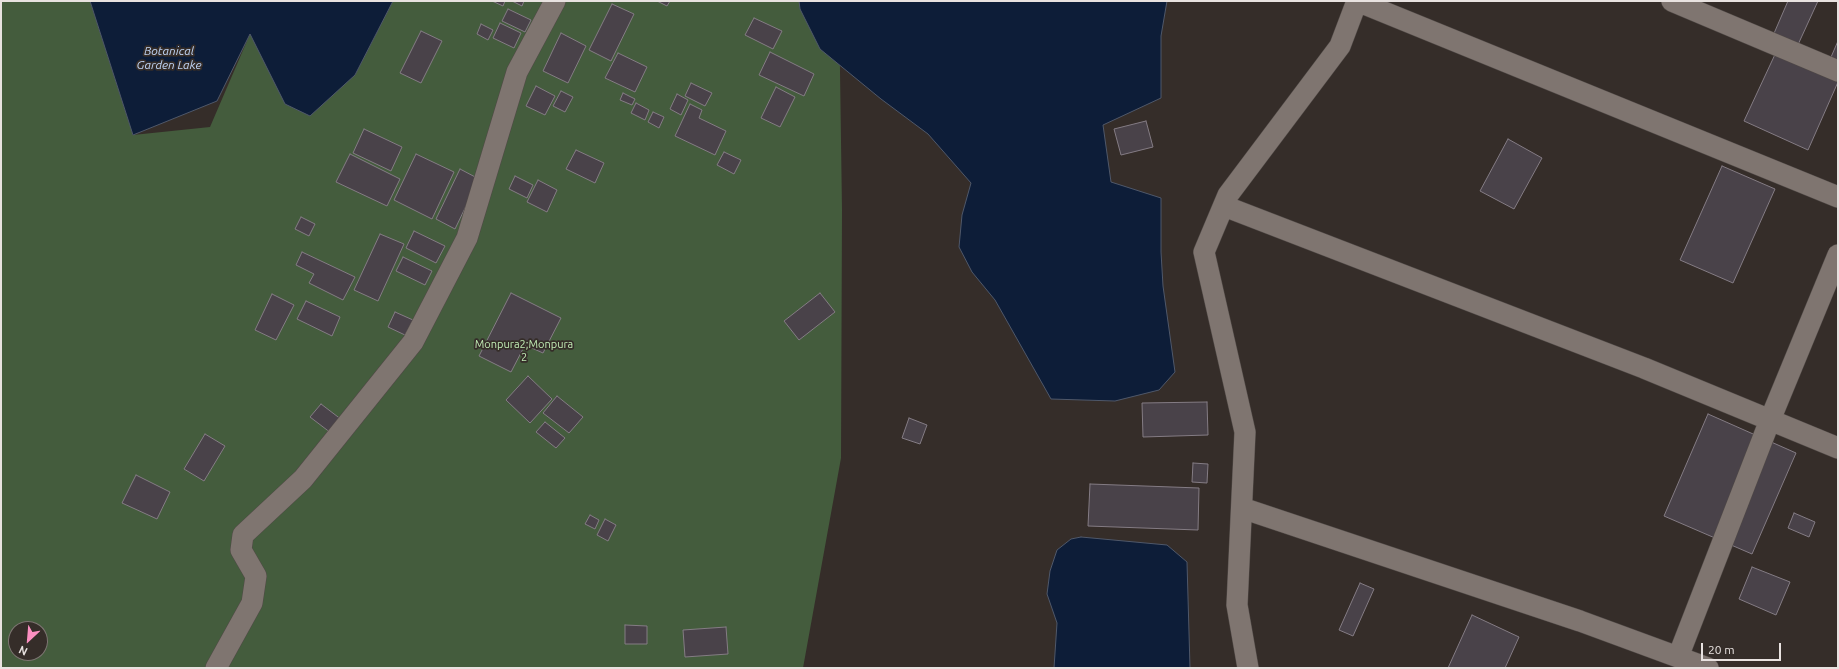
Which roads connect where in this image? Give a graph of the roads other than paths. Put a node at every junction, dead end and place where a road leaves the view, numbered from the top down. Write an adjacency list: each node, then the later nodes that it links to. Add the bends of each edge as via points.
1 (555, 1): 11 (street, via 517,72 467,238 413,342 303,479 243,535 241,550 256,576 252,603)
2 (1672, 1): 3 (street)
3 (1838, 71)
4 (1838, 197): 5 (street, via 1356,1 1340,46 1228,195)
5 (1224, 206): 7 (street, via 1644,368); 9 (street, via 1204,252 1245,432)
6 (1838, 255): 7 (street)
7 (1770, 420): 8 (street); 10 (street)
8 (1838, 448)
9 (1242, 508): 10 (street, via 1580,620); 12 (street, via 1237,605)
10 (1678, 657): 13 (street)
11 (216, 668)
12 (1248, 668)
13 (1708, 668)

